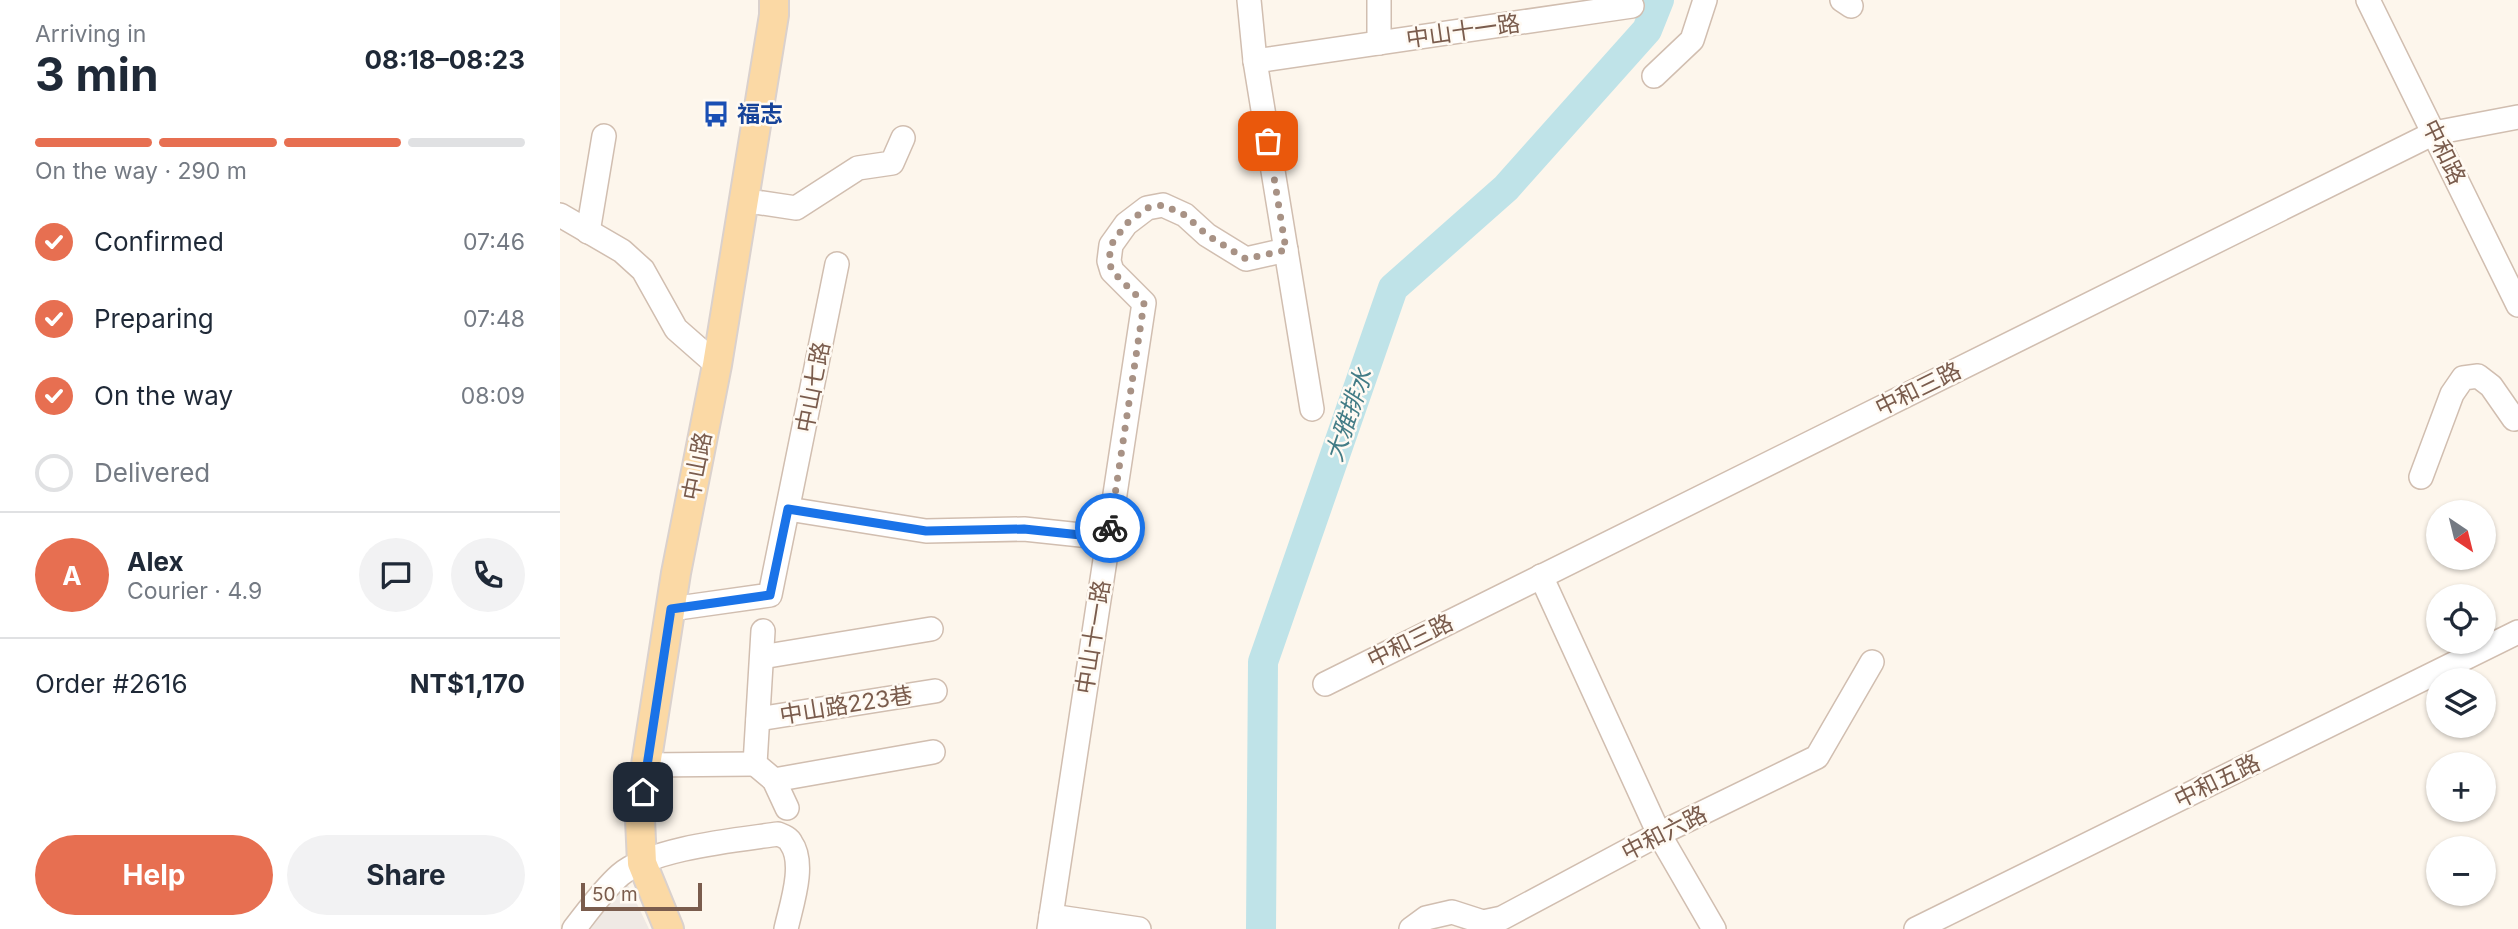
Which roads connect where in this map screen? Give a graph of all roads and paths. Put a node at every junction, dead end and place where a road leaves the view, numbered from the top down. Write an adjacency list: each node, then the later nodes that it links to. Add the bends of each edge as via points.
1 (774, 0): 14 (main road, 中山路)
2 (1249, 0): 8 (street)
3 (1379, 0): 7 (street, 中山十一路)
4 (1705, 0): 9 (street, via 1692,40)
5 (2368, 0): 11 (street, 中和路)
6 (1632, 6): 7 (street, 中山十一路)
7 (1378, 43): 8 (street, 中山十一路)
8 (1255, 61): 17 (street)
9 (1654, 76)
10 (2518, 117): 11 (street, 中和三路)
11 (2434, 132): 19 (street, 中和路); 26 (street, 中和三路)
12 (604, 136): 16 (street)
13 (903, 138): 14 (street, via 892,163 858,168 796,208)
14 (742, 200): 20 (main road, 中山路)
15 (560, 217): 16 (street)
16 (588, 232): 20 (street, via 622,251 643,270 676,329)
17 (1286, 250): 21 (street); 25 (street, 中山十一路, via 1246,259 1185,215 1163,205 1147,208 1126,224 1111,245 1112,271 1144,303)
18 (837, 264): 24 (street, 中山七路)
19 (2516, 295)
20 (717, 365): 27 (main road, 中山路)
21 (1312, 409)
22 (2518, 417): 23 (street, via 2514,419 2491,386 2478,376 2463,378 2452,394)
23 (2421, 477)
24 (788, 509): 25 (street, via 926,531 1024,529); 27 (street, 中山七路, via 770,595)
25 (1109, 538): 43 (street, 中山十一路)
26 (1541, 576): 33 (street, 中和三路); 41 (street)
27 (671, 609): 38 (main road, 中山路)
28 (931, 629): 31 (street)
29 (763, 631): 31 (street, 中山路223巷)
30 (2518, 632): 44 (street, 中和五路)
31 (762, 657): 35 (street, 中山路223巷)
32 (1872, 662): 41 (street, 中和六路, via 1817,757)
33 (1325, 684)
34 (935, 691): 35 (street, 中山路223巷)
35 (758, 719): 37 (street, 中山路223巷)
36 (933, 752): 39 (street)
37 (755, 764): 38 (street); 39 (street)
38 (646, 765): 42 (main road, 中山路, via 640,820)
39 (774, 780): 40 (street)
40 (787, 808)
41 (1659, 834): 49 (street, 中和六路, via 1502,918 1483,922 1452,912 1426,918); 50 (street)
42 (642, 863): 45 (street, via 621,874); 46 (main road, 中山路); 47 (street, via 682,849 778,834 790,840 795,850 797,879)
43 (1050, 922): 48 (street, 中山十一路)
44 (1922, 928)
45 (574, 929)
46 (669, 929)
47 (786, 929)
48 (1139, 929)
49 (1411, 929)
50 (1714, 929)

